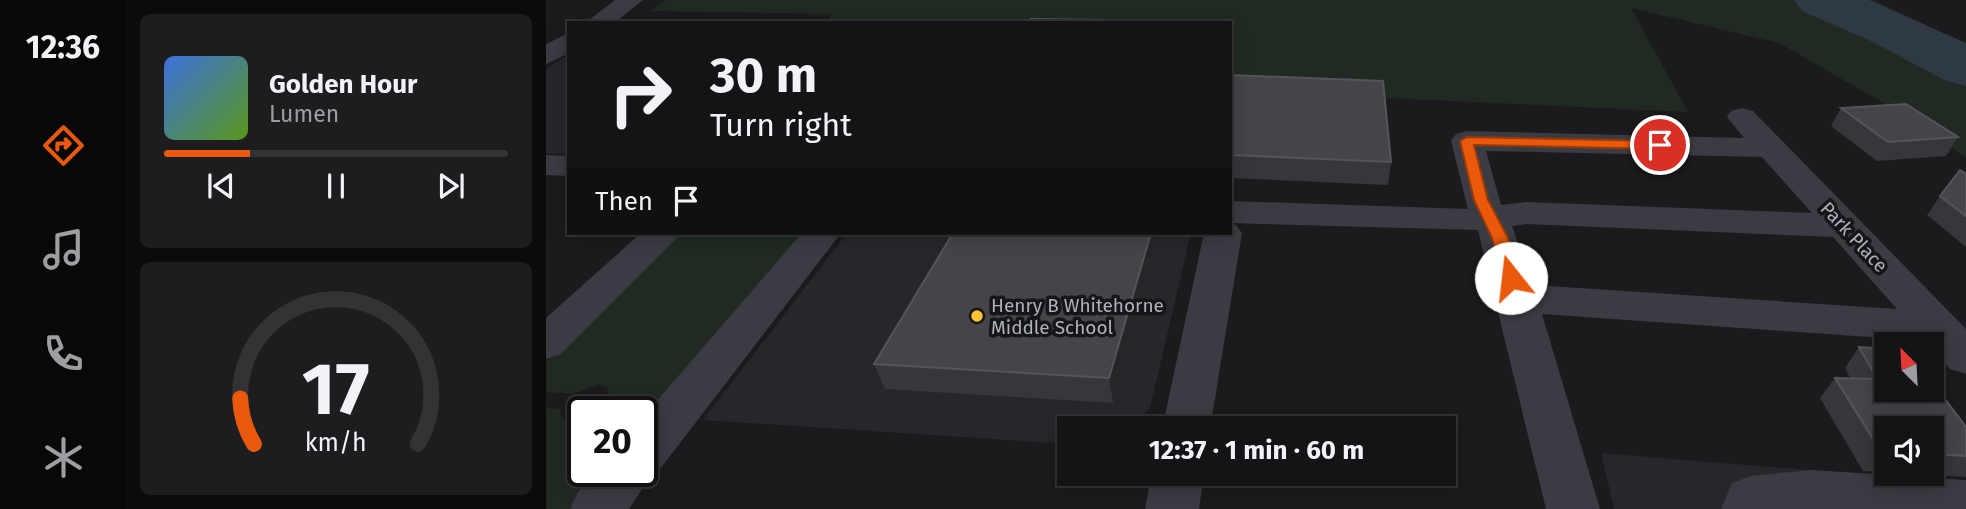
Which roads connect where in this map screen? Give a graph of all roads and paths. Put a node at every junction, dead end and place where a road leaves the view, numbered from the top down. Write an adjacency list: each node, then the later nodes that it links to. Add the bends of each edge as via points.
1 (631, 0): 2 (street)
2 (600, 21)
3 (567, 42): 4 (street)
4 (546, 56)
5 (1742, 117): 6 (street, Park Place)
6 (1770, 148): 10 (street, via 1467,141 1481,200); 11 (street, Park Place)
7 (546, 165): 8 (street)
8 (567, 166)
9 (1232, 212): 10 (street)
10 (1490, 217): 11 (street, via 1527,213); 15 (street)
11 (1843, 226): 16 (street, Park Place)
12 (661, 235): 17 (street)
13 (820, 235): 19 (street)
14 (1223, 235): 18 (street)
15 (1517, 298): 16 (street); 25 (street)
16 (1952, 342)
17 (546, 343)
18 (1188, 416)
19 (658, 434)
20 (1176, 486): 24 (street)
21 (615, 487): 23 (street)
22 (1966, 503): 26 (street, via 1812,493 1751,499)
23 (597, 509)
24 (1172, 509)
25 (1573, 509)
26 (1748, 509)

